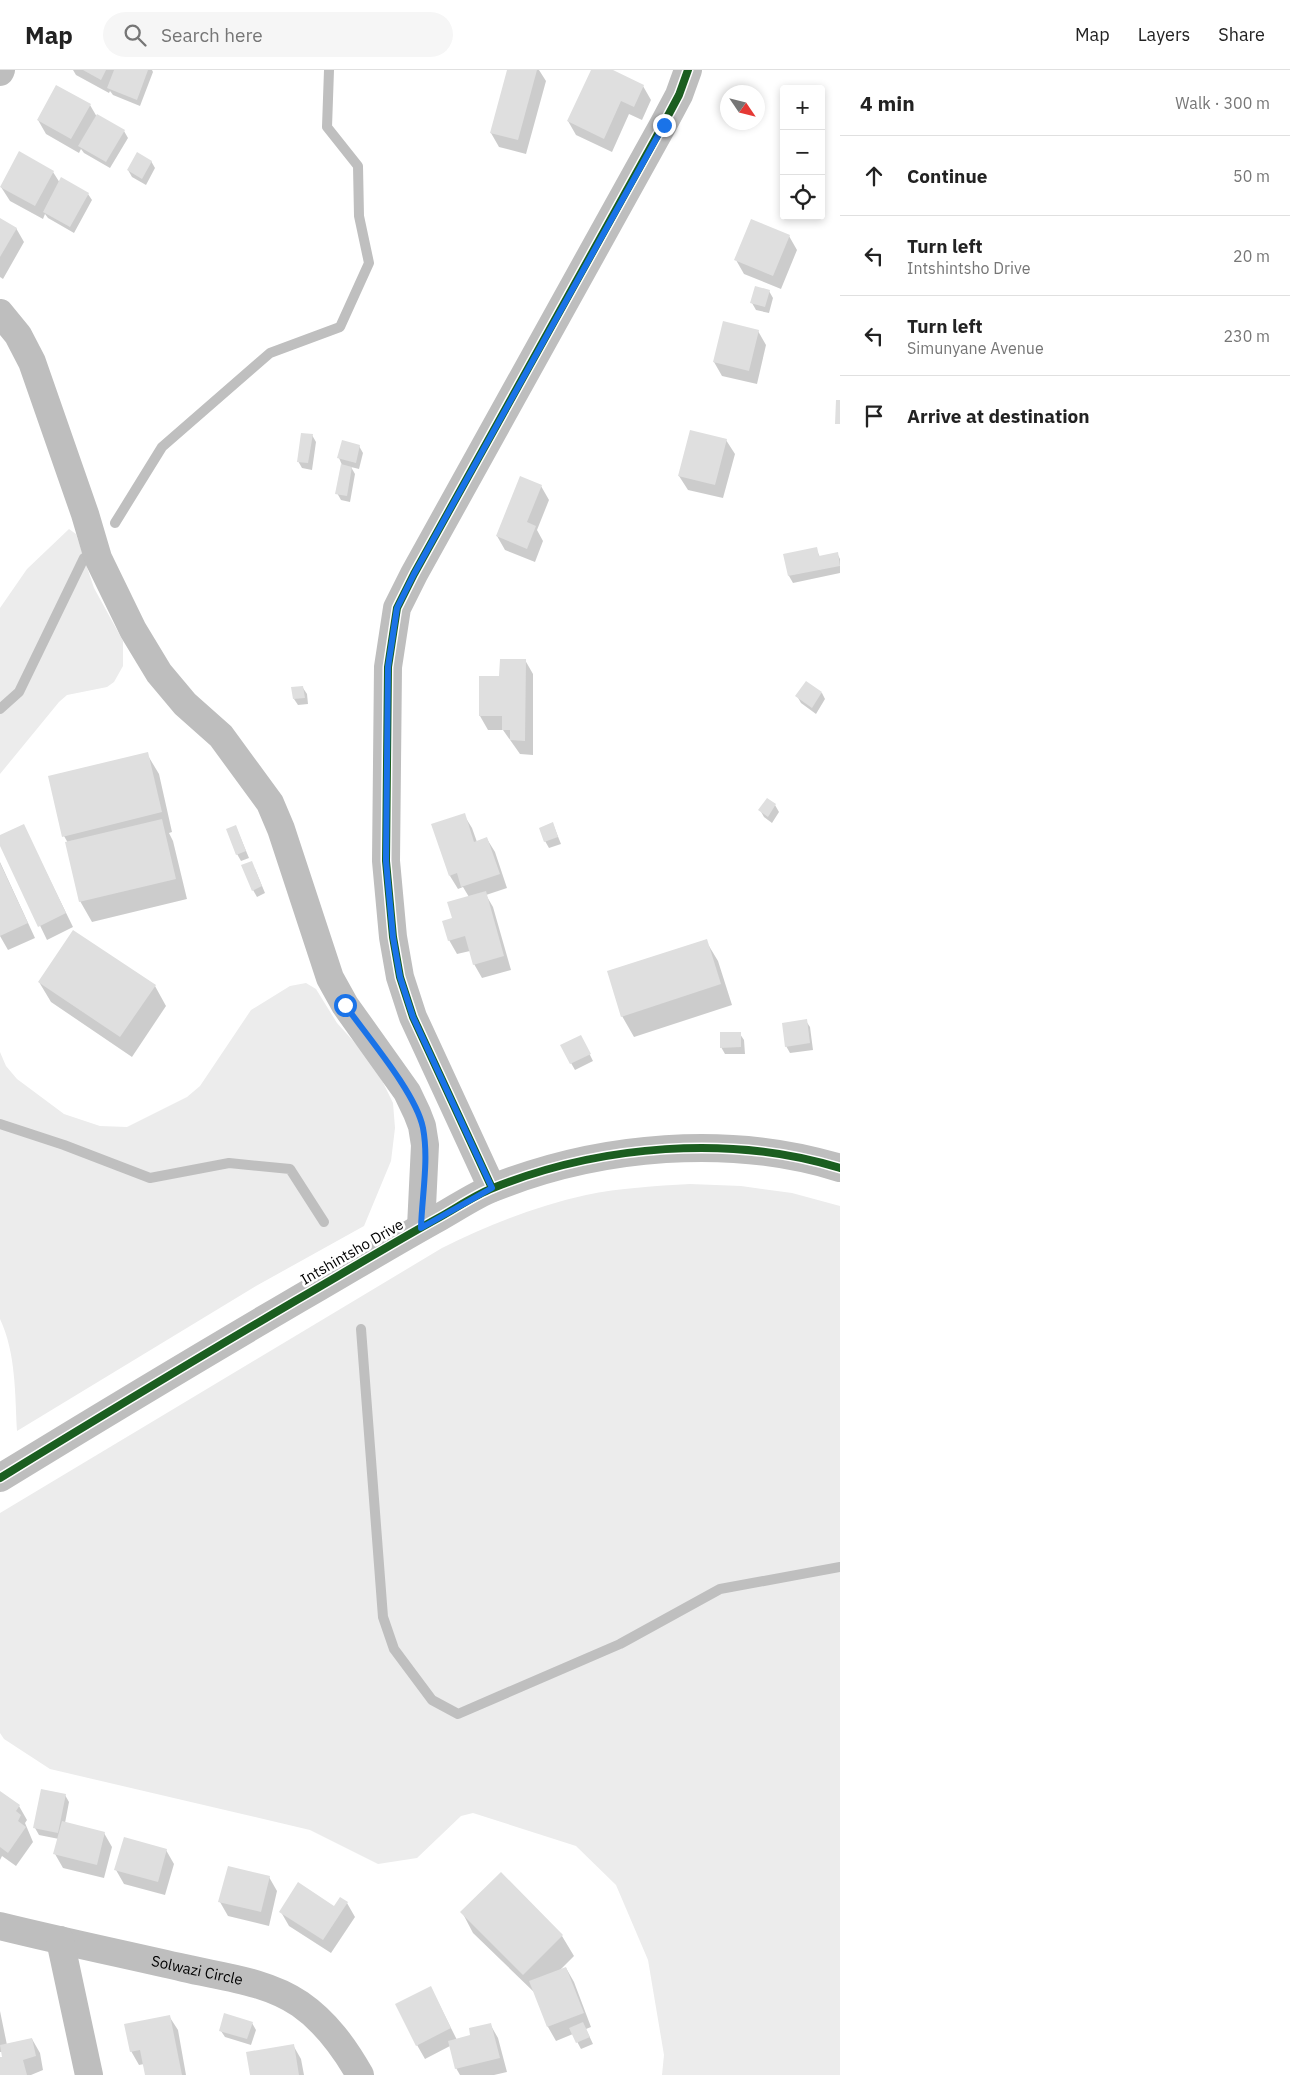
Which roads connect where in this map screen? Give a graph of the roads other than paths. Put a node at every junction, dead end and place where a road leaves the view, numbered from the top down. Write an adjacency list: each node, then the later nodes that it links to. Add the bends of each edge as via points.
1 (688, 70): 4 (street, via 664,125 414,574 397,608 392,635 388,667 386,861 397,961 413,1017)
2 (0, 313): 5 (street, via 18,335 32,362 86,514 98,558 133,630 159,674 185,704 221,736 270,804 330,978 345,1005 407,1092 417,1113 425,1145)
3 (840, 1168): 4 (street, Intshintsho Drive, via 812,1159 745,1150 675,1147 593,1158)
4 (492, 1188): 5 (street, Intshintsho Drive)
5 (421, 1228): 6 (street, Intshintsho Drive)
6 (0, 1478)
7 (0, 1926): 8 (street, Solwazi Circle)
8 (60, 1940): 9 (street); 10 (street, Solwazi Circle, via 238,1978 267,1988 298,2002 316,2016 335,2036)
9 (89, 2075)
10 (360, 2075)

